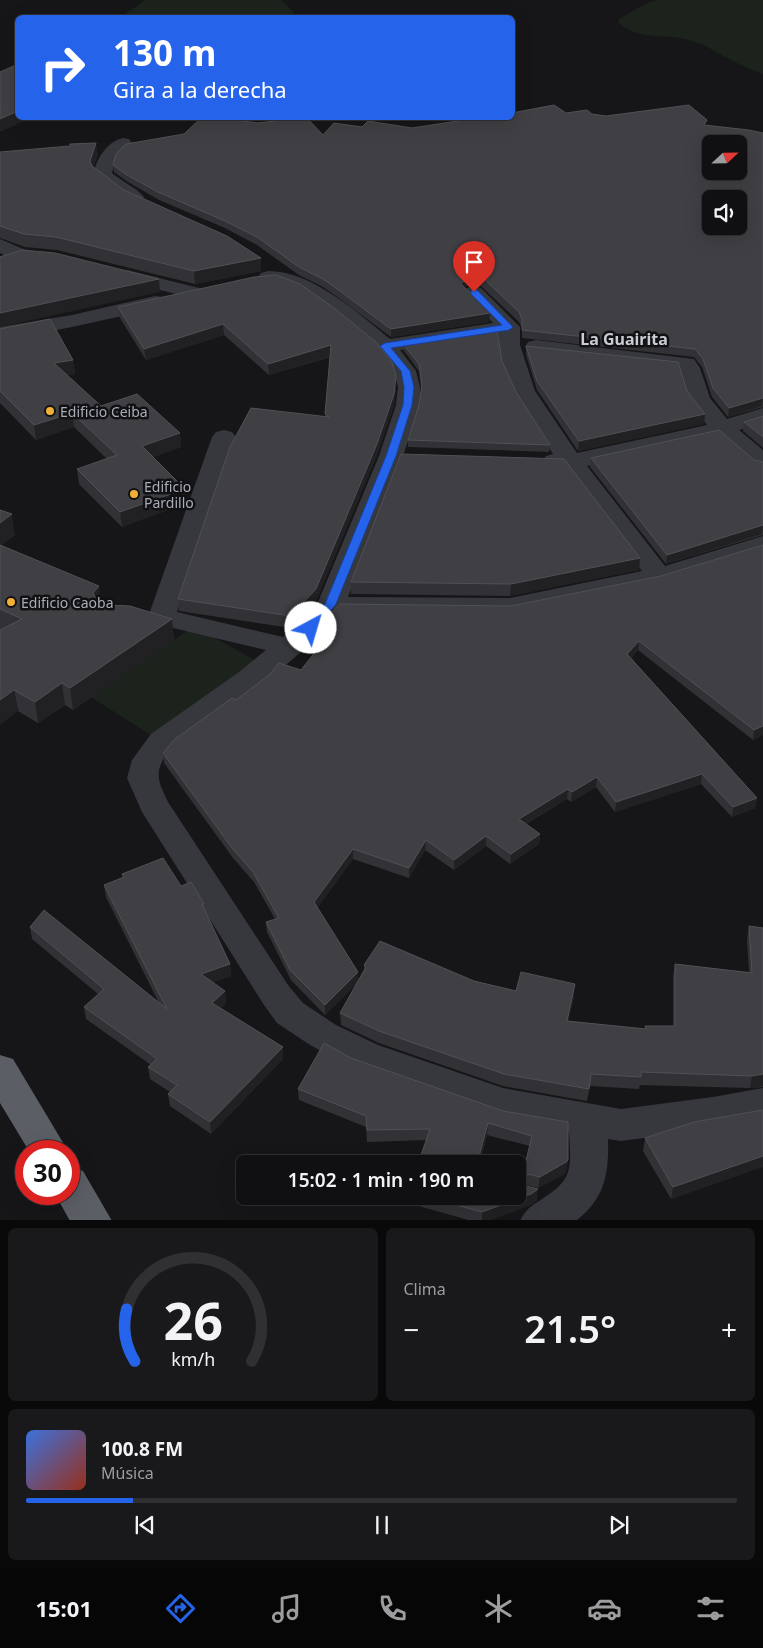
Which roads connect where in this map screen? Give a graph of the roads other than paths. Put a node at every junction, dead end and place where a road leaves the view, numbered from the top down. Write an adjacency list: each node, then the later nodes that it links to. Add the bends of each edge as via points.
1 (124, 143): 2 (street, via 106,159 102,174 115,186)
2 (154, 207)
3 (0, 245): 4 (street, via 30,256)
4 (0, 264)
5 (113, 272): 7 (street)
6 (474, 292): 9 (street)
7 (196, 293): 8 (street); 10 (street, via 243,276 280,277 343,312)
8 (0, 334)
9 (509, 336): 10 (street); 12 (street, via 686,364 699,398); 15 (street, via 523,391)
10 (385, 346): 19 (street, via 406,371 409,387 401,457)
11 (763, 415): 12 (street)
12 (722, 428): 15 (street); 16 (street)
13 (224, 437): 20 (street, via 150,616)
14 (533, 460): 15 (street)
15 (571, 462): 18 (street)
16 (763, 463)
17 (763, 544): 18 (street)
18 (658, 576): 19 (street, via 510,606)
19 (331, 604): 20 (street, via 311,628)
20 (289, 646): 23 (street, via 162,741 147,760 142,778 153,804 262,975 290,1013 323,1036 365,1056 503,1104)
21 (0, 1070): 24 (highway)
22 (763, 1104): 23 (street, via 713,1114 621,1125)
23 (588, 1119): 27 (street, via 589,1172 585,1186 570,1202)
24 (42, 1140)
25 (80, 1201): 26 (highway)
26 (92, 1220)
27 (540, 1220)

